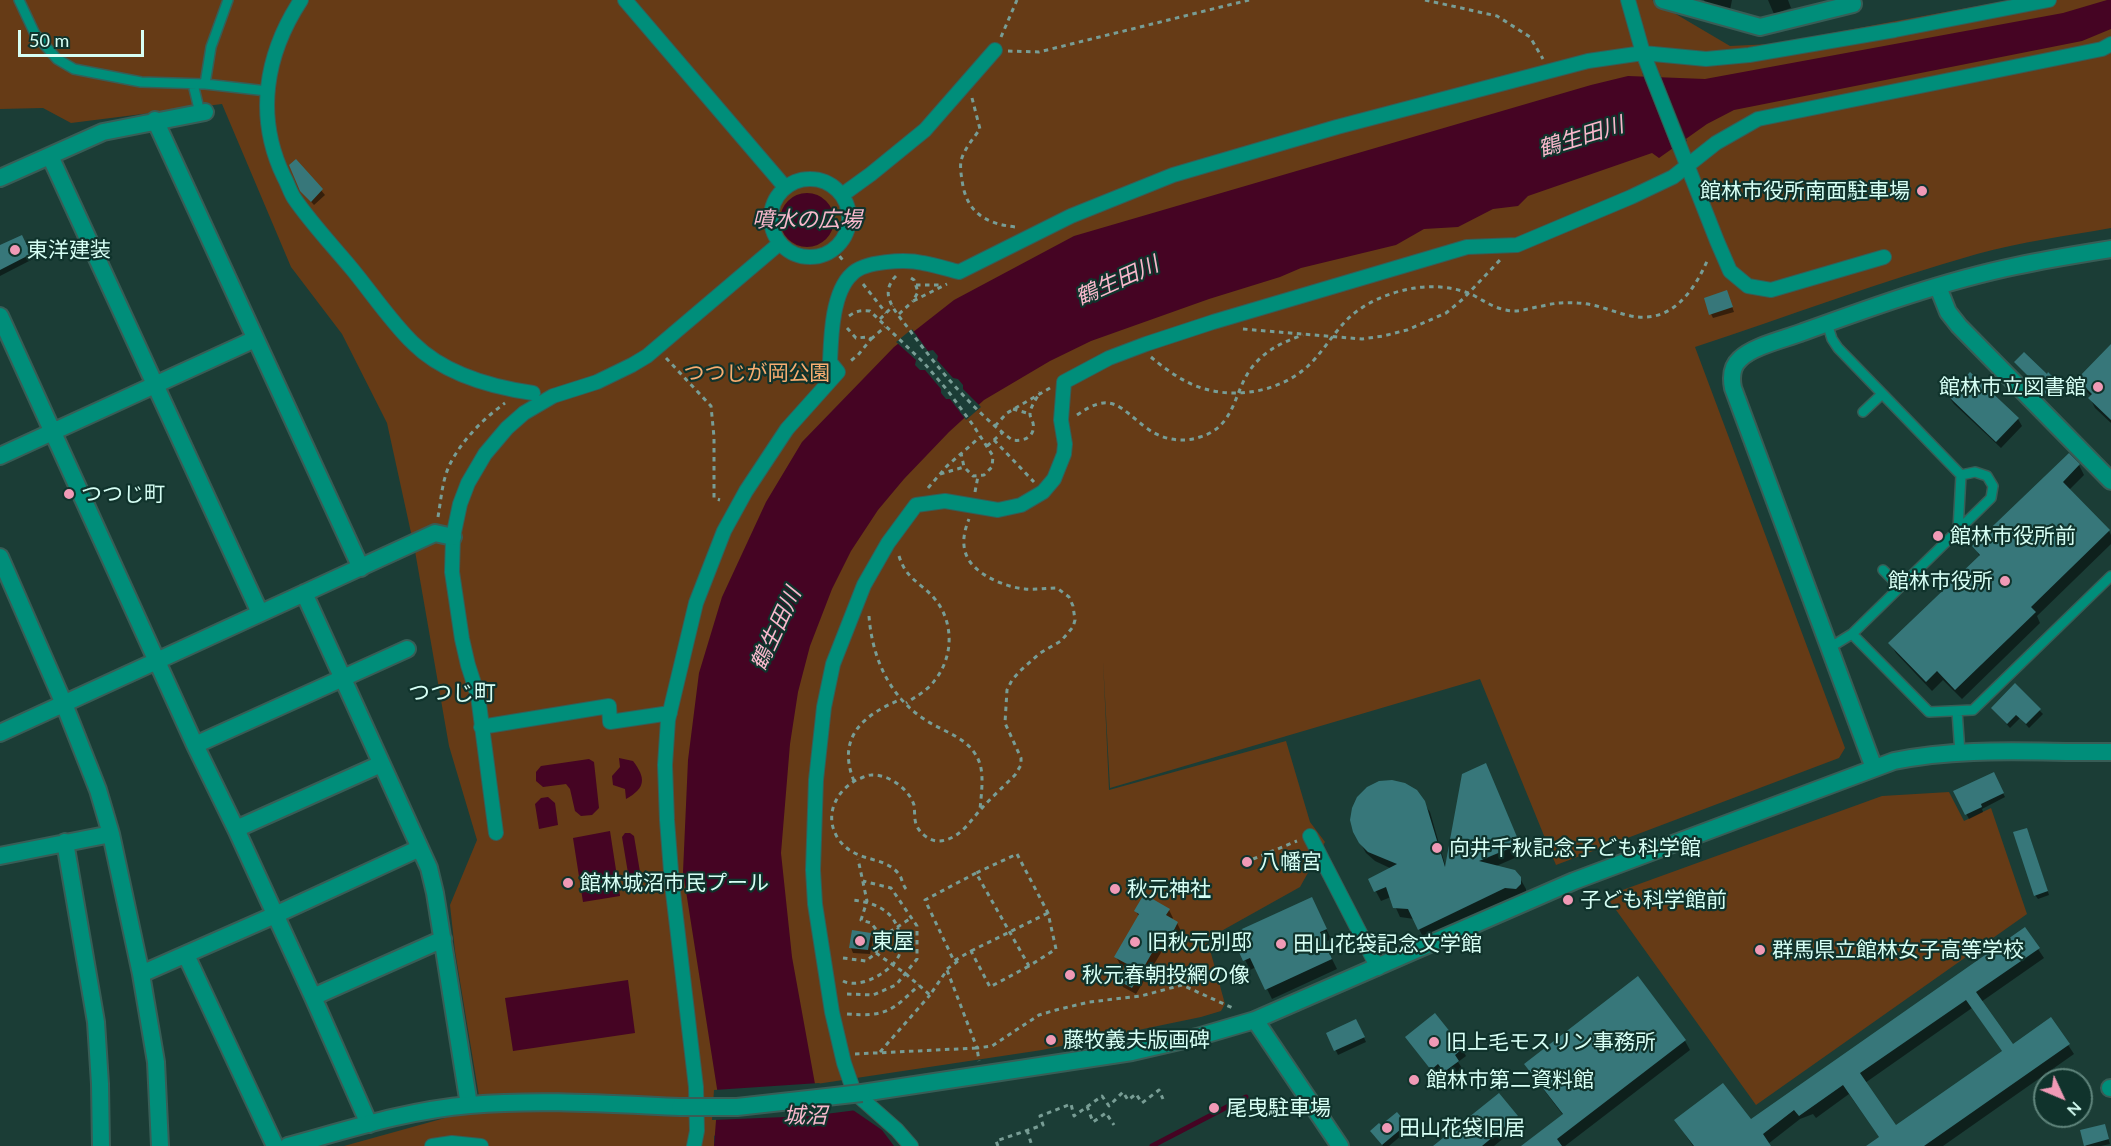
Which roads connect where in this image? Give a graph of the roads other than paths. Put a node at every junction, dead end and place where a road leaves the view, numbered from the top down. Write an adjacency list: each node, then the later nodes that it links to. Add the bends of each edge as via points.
1 (19, 0): 12 (lane, via 35,34 57,59 70,67 141,82)
2 (228, 0): 13 (lane, via 214,38)
3 (301, 0): 14 (street, via 280,37)
4 (1628, 0): 11 (street)
5 (1663, 0): 6 (street, via 1760,27 1853,4)
6 (1851, 0)
7 (2049, 0): 11 (street, via 1749,55)
8 (624, 1): 20 (street)
9 (2111, 44): 18 (street, via 2069,56 1758,119)
10 (995, 50): 21 (street, via 925,130)
11 (1645, 58): 18 (street); 53 (street, via 1588,60 1173,175 1071,216 959,272 904,261 872,264 853,272 845,283 832,325 830,362 837,372 787,429 724,531 696,603)
12 (193, 84): 13 (lane); 15 (lane)
13 (205, 84): 14 (lane)
14 (267, 91): 30 (street, via 273,146 294,197 412,343 469,377)
15 (203, 112): 16 (street)
16 (156, 120): 17 (street, via 103,132); 28 (street)
17 (50, 156): 19 (street); 29 (street)
18 (1685, 160): 24 (street, via 1730,271 1748,286 1763,290 1779,288); 84 (street, via 1673,177 1517,244 1467,247 1213,322 1109,358 1064,381 1062,461 1054,480 1043,492 1029,502 998,510 945,501 916,505 864,585 833,664 816,780 813,870 832,1012 854,1092)
19 (0, 178)
20 (785, 187): 21 (street, via 805,178 819,179); 22 (street, via 776,198 770,218)
21 (842, 195): 22 (street, via 849,208 849,223 845,237 834,249 817,257 803,257)
22 (780, 243): 38 (street, via 632,365 543,401 507,428 468,483)
23 (2111, 249): 25 (street, via 2016,266)
24 (1884, 257)
25 (1938, 287): 27 (street); 36 (street, via 1948,312 1959,326)
26 (0, 316): 33 (street)
27 (1827, 323): 31 (lane, via 1838,348); 47 (street, via 1751,351 1738,360 1731,378)
28 (255, 339): 29 (street); 40 (street)
29 (155, 384): 33 (street); 45 (street)
30 (533, 393)
31 (1882, 394): 32 (lane); 35 (lane)
32 (1863, 412)
33 (54, 431): 34 (street); 49 (street)
34 (0, 456)
35 (1961, 475): 37 (lane); 37 (lane, via 1975,472 1987,476 1993,493)
36 (2109, 475)
37 (1958, 530): 43 (lane)
38 (453, 537): 40 (street, via 435,533); 54 (street, via 454,589)
39 (0, 557): 51 (street)
40 (361, 568): 44 (street)
41 (1883, 570): 43 (lane)
42 (2111, 576): 52 (lane, via 1973,710)
43 (1900, 587): 46 (lane)
44 (303, 593): 45 (street); 50 (street)
45 (260, 613): 49 (street)
46 (1852, 634): 47 (lane); 52 (lane, via 1929,712)
47 (1829, 648): 60 (street)
48 (407, 649): 50 (street)
49 (156, 662): 51 (street); 56 (street)
50 (343, 679): 56 (street); 59 (street)
51 (64, 704): 55 (street); 63 (street)
52 (1957, 711): 58 (lane)
53 (670, 713): 54 (street, via 610,722 609,706); 83 (street, via 665,765 667,820 696,1087)
54 (481, 727): 62 (street)
55 (0, 733)
56 (195, 745): 61 (street)
57 (2111, 752): 58 (street)
58 (1960, 753): 60 (street, via 1913,757)
59 (381, 764): 61 (street); 66 (street)
60 (1874, 768): 71 (street, via 1574,881)
61 (236, 830): 68 (street)
62 (496, 833)
63 (111, 834): 65 (street); 72 (street)
64 (1310, 836): 71 (street)
65 (65, 842): 67 (street); 77 (street, via 96,1022)
66 (420, 848): 68 (street); 69 (street, via 429,868)
67 (0, 856)
68 (275, 915): 70 (street); 73 (street)
69 (443, 939): 73 (street); 75 (street)
70 (186, 955): 72 (street); 79 (street)
71 (1378, 968): 74 (street)
72 (141, 974): 78 (street, via 156,1062)
73 (313, 997): 76 (street)
74 (1252, 1021): 75 (street, bridge, via 1132,1052 862,1093 737,1107 559,1101); 85 (street)
75 (469, 1105): 76 (street)
76 (369, 1124): 80 (street)
77 (101, 1146)
78 (160, 1146)
79 (275, 1146)
80 (288, 1146)
81 (432, 1146): 82 (street)
82 (481, 1146)
83 (694, 1146)
84 (911, 1146)
85 (1340, 1146)

